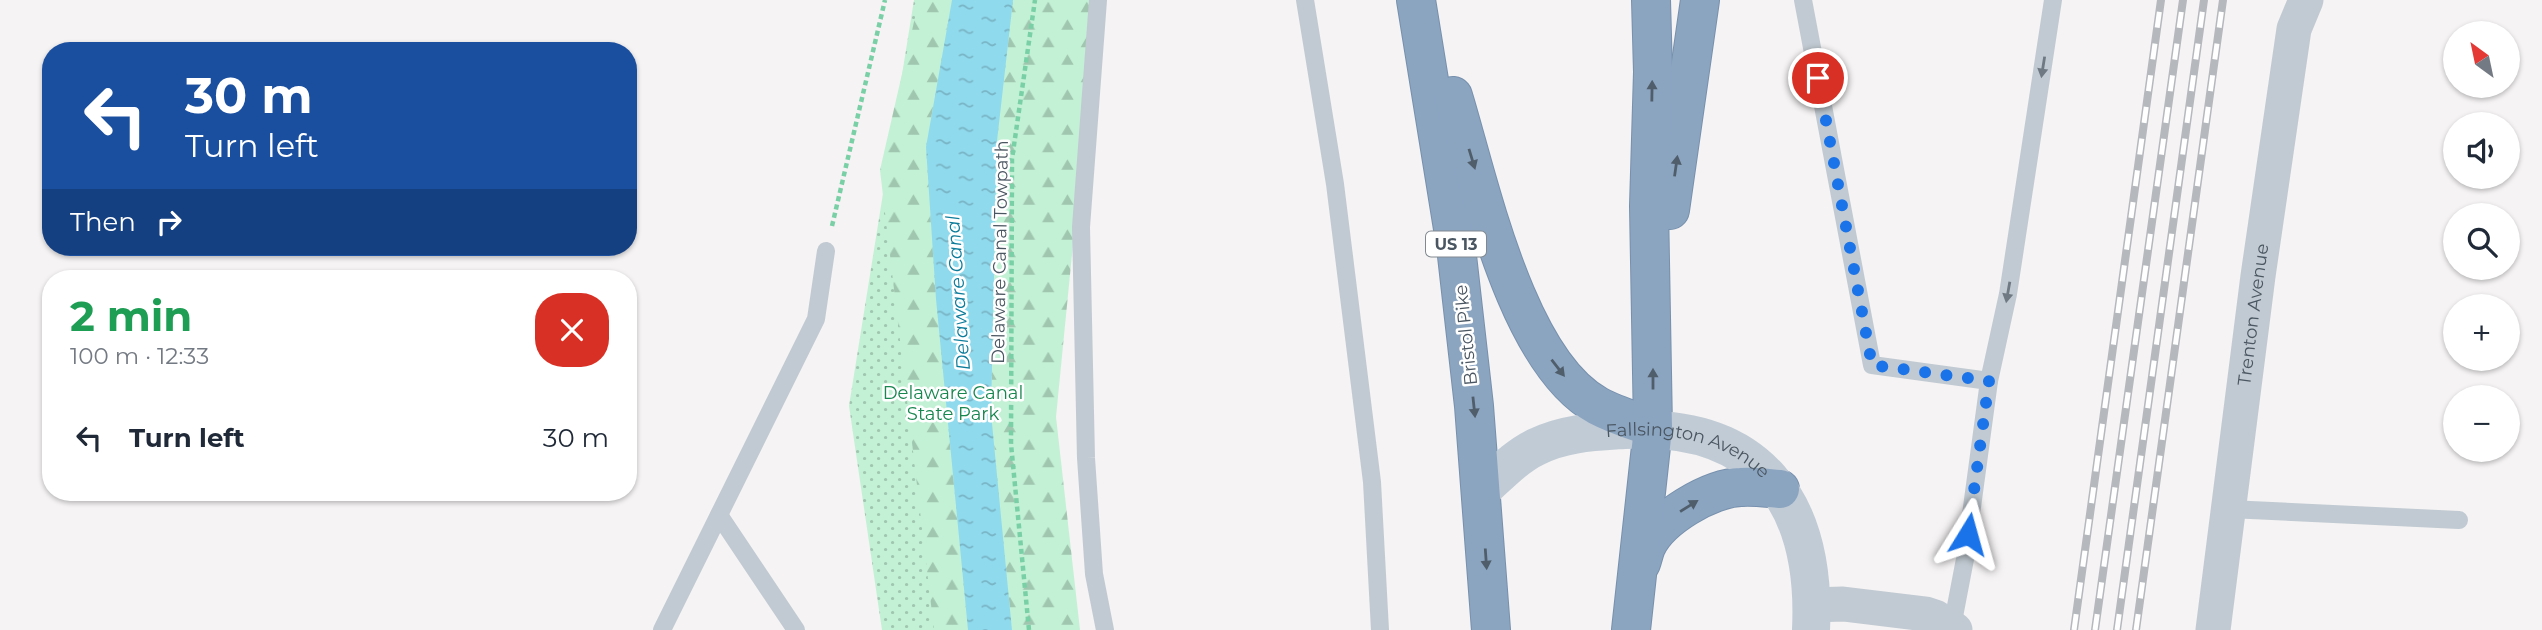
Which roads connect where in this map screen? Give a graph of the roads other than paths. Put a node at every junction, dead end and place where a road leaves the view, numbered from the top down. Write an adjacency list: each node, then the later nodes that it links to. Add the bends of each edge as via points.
1 (1098, 0): 24 (lane, via 1081,227 1086,458 1094,574)
2 (1306, 0): 25 (lane, via 1335,184 1372,482)
3 (1416, 0): 15 (highway, Bristol Pike / US 13, one-way to 15, via 1456,247)
4 (1424, 0): 13 (highway, one-way to 13, via 1498,247 1527,321 1576,389 1597,406)
5 (1651, 0): 11 (highway, one-way to 5)
6 (1700, 0): 11 (highway, one-way to 6)
7 (1803, 0): 12 (lane, via 1872,365)
8 (2053, 0): 12 (lane, one-way to 12, via 2008,294)
9 (2306, 0): 16 (street, Trenton Avenue, via 2294,29)
10 (826, 251): 17 (lane, via 816,319)
11 (1653, 330): 13 (highway, one-way to 11)
12 (1989, 381): 21 (lane)
13 (1653, 428): 14 (main road, Fallsington Avenue, via 1712,439 1738,451); 15 (main road, Fallsington Avenue, via 1556,438 1533,448); 19 (highway)
14 (1780, 489): 19 (highway, one-way to 14, via 1646,545 1666,522 1690,505 1740,486); 20 (main road, Fallsington Avenue, via 1804,540)
15 (1481, 491): 26 (highway, Bristol Pike / US 13, one-way to 26)
16 (2229, 509): 18 (lane); 28 (street, Trenton Avenue)
17 (719, 515): 22 (lane); 23 (lane)
18 (2459, 520)
19 (1636, 578): 27 (highway)
20 (1812, 617): 21 (street, Fallsington Avenue, via 1843,604 1926,614)
21 (1954, 628)
22 (662, 630)
23 (796, 630)
24 (1105, 630)
25 (1380, 630)
26 (1491, 630)
27 (1631, 630)
28 (2213, 630)

